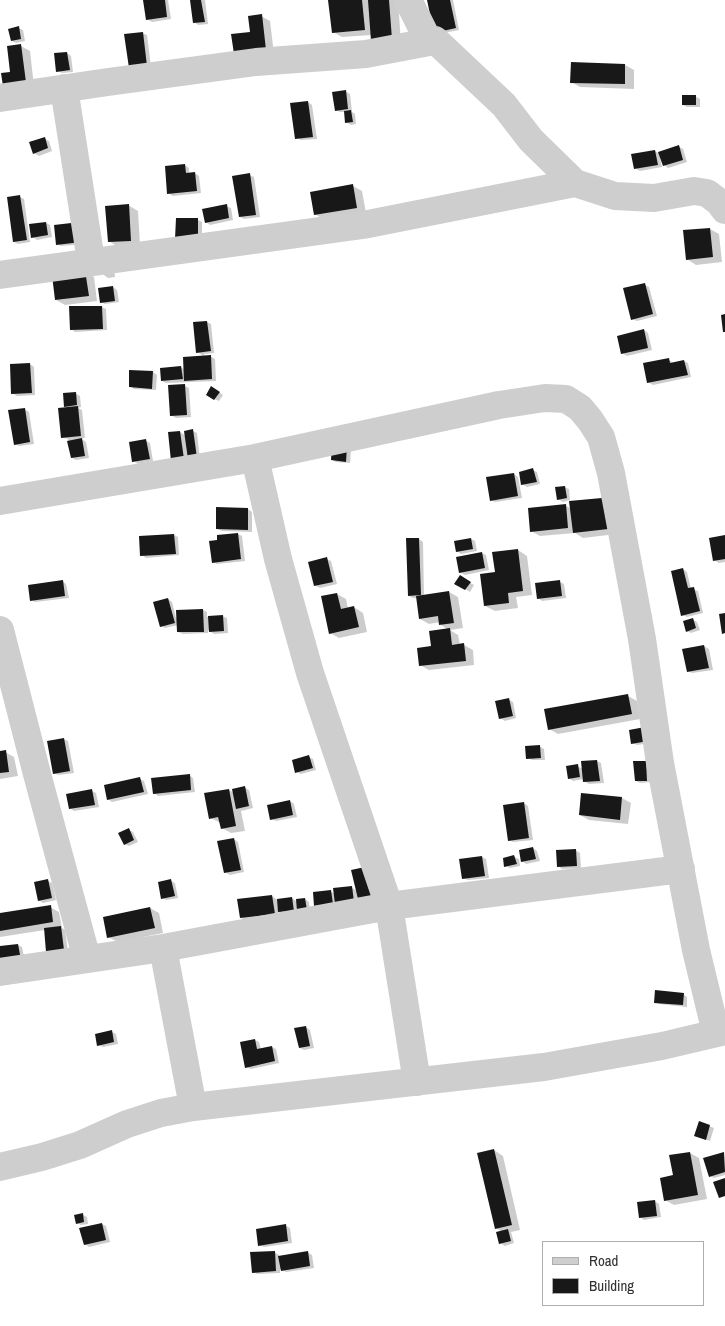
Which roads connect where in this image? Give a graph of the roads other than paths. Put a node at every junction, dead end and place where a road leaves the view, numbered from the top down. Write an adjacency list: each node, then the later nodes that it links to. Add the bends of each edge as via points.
1 (408, 0): 2 (street)
2 (429, 42): 3 (street, via 366,54 256,62); 5 (street, via 435,40 504,105 531,140)
3 (64, 88): 4 (street); 7 (street)
4 (0, 98)
5 (575, 182): 6 (street, via 615,196 654,198 694,191 707,193); 7 (street, via 364,225)
6 (725, 210)
7 (92, 261): 8 (street)
8 (0, 275)
9 (254, 458): 10 (street); 12 (street, via 499,405 545,398 566,399 580,408 600,438 611,473); 13 (street, via 310,673)
10 (0, 501)
11 (0, 630): 15 (street)
12 (681, 869): 13 (street); 17 (street, via 696,950)
13 (388, 906): 14 (street); 18 (street)
14 (163, 948): 15 (street); 19 (street)
15 (87, 959): 16 (street)
16 (0, 972)
17 (720, 1032): 18 (street, via 544,1067)
18 (417, 1082): 19 (street)
19 (193, 1107): 20 (street, via 162,1113 80,1145)
20 (0, 1167)

